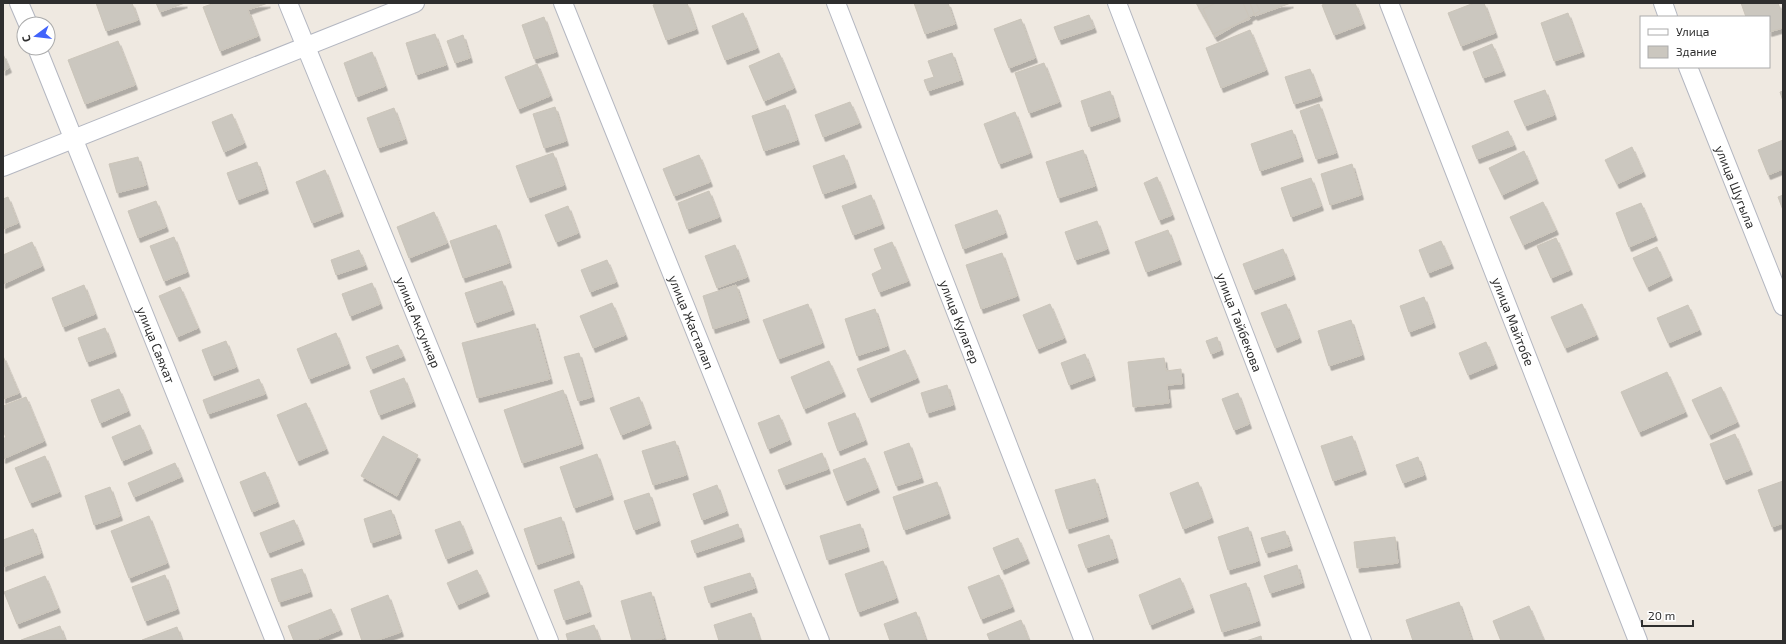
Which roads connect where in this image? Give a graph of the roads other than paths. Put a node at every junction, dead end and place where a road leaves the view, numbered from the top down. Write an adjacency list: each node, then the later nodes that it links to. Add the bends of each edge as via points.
1 (19, 3): 9 (street)
2 (288, 3): 11 (street, улица Аксункар)
3 (415, 3): 11 (street)
4 (563, 3): 19 (street, улица Жасталап)
5 (836, 3): 20 (street, улица Кулагер)
6 (1117, 3): 21 (street, улица Тайбекова)
7 (1389, 3): 22 (street, улица Майтобе)
8 (1663, 3): 10 (street)
9 (25, 16)
10 (1668, 16)
11 (306, 47): 14 (street); 18 (street, улица Аксункар)
12 (40, 56): 14 (street, улица Саяхат)
13 (1688, 68): 16 (street, улица Шугыла)
14 (73, 138): 15 (street); 17 (street, улица Саяхат)
15 (3, 167)
16 (1783, 306)
17 (275, 641)
18 (549, 641)
19 (820, 641)
20 (1084, 641)
21 (1362, 641)
22 (1638, 641)

